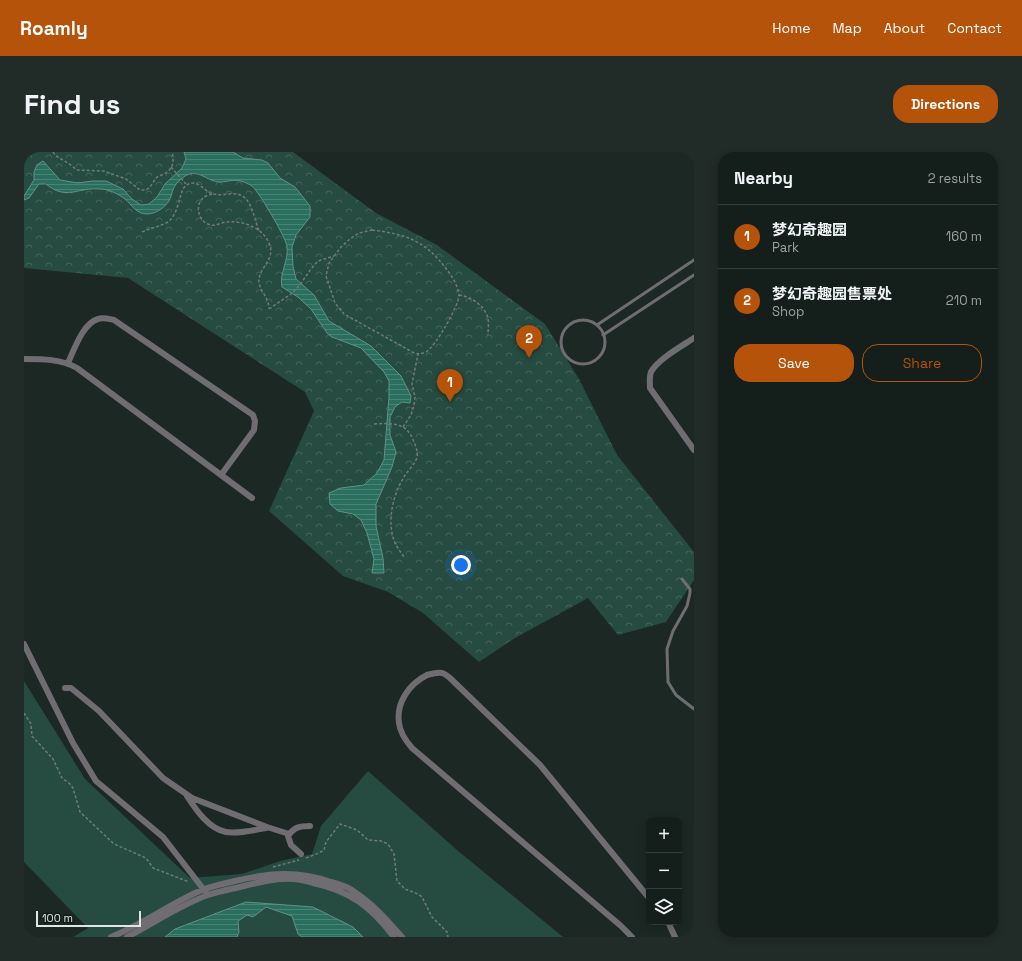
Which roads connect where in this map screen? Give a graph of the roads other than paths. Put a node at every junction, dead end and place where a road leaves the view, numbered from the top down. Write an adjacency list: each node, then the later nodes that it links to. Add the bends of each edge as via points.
1 (694, 260): 3 (lane)
2 (694, 275): 4 (lane)
3 (597, 325): 4 (lane); 4 (lane, via 584,320 566,328 561,341 565,354 576,362 590,362 600,355 604,342)
4 (603, 335)
5 (694, 338): 8 (street, via 658,363 651,372 650,388)
6 (24, 359): 7 (street)
7 (68, 363): 9 (street); 9 (street, via 83,331 91,323 104,318 114,320 253,415 254,430)
8 (694, 450)
9 (221, 475): 10 (street)
10 (252, 498)
11 (682, 578): 14 (lane, via 690,593 667,649 668,682 676,695)
12 (24, 644): 20 (street, via 73,743 96,781 164,837)
13 (65, 688): 15 (street, via 71,688 100,711 163,778)
14 (694, 709)
15 (186, 795): 17 (street); 17 (street, via 197,811 212,825 225,832)
16 (310, 826): 18 (street, via 299,826)
17 (267, 827): 18 (street)
18 (289, 834): 19 (street, via 291,844)
19 (300, 857)
20 (206, 892): 23 (street, via 174,904 146,921); 24 (street); 25 (street, via 282,879 297,879 326,885 355,898 373,913); 26 (street, via 220,884 262,875 298,873 319,877 356,892 384,916)
21 (646, 894): 27 (street, via 540,765 450,678 442,673 431,673 414,683 407,691 399,713 402,735 412,748)
22 (669, 925): 28 (street)
23 (111, 937)
24 (127, 937)
25 (394, 937)
26 (402, 937)
27 (632, 937)
28 (675, 937)

